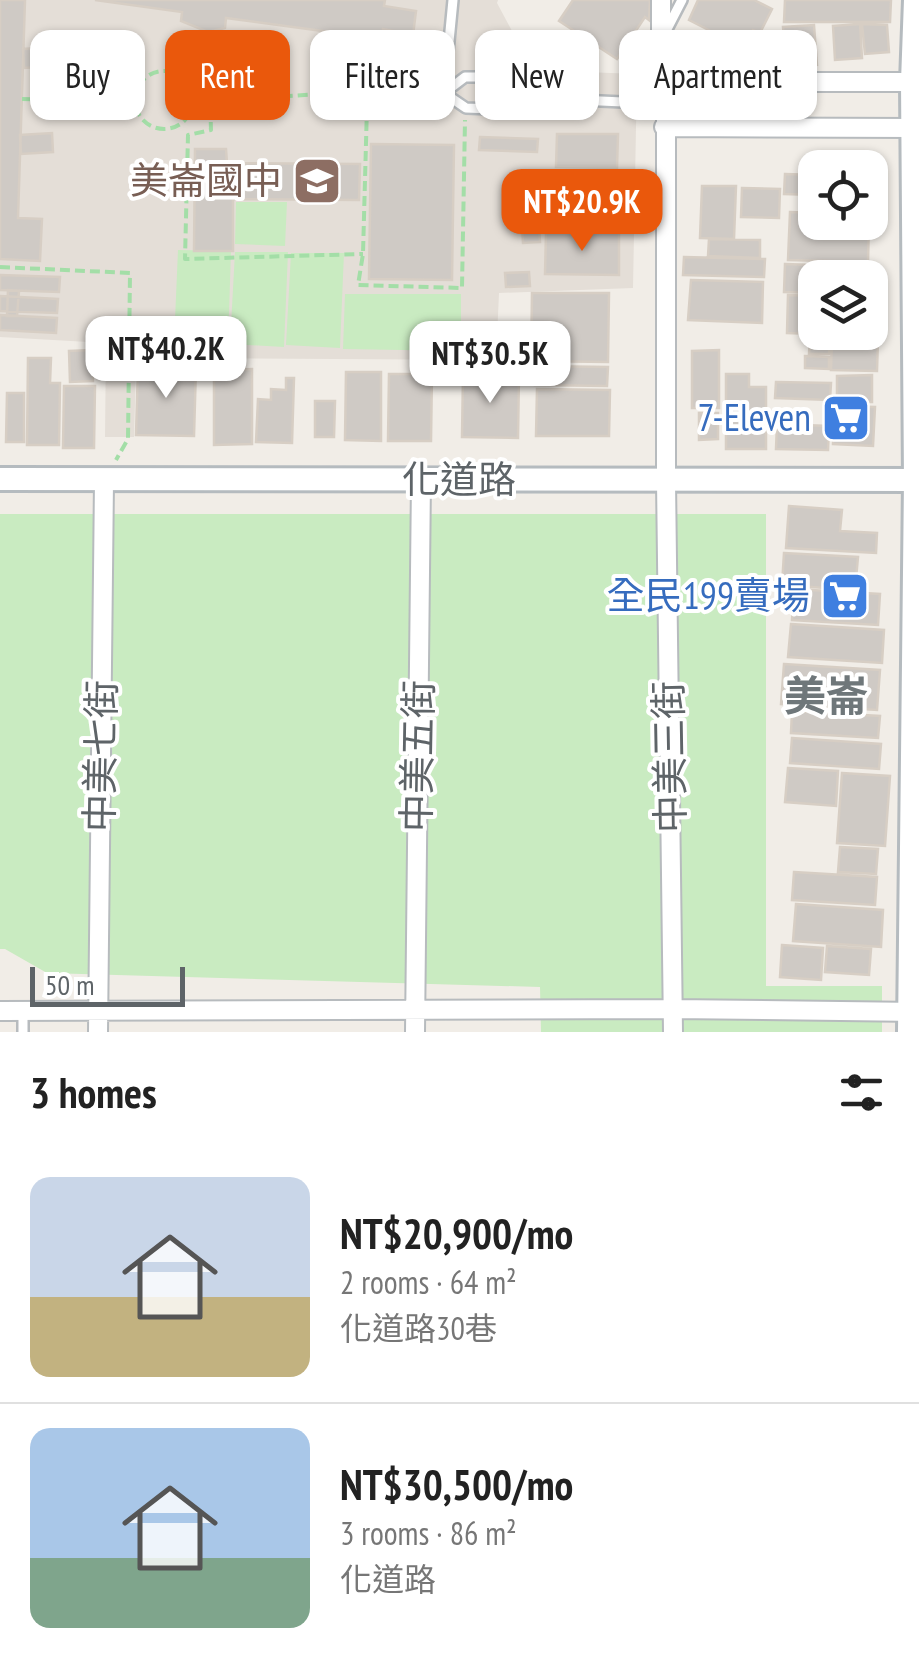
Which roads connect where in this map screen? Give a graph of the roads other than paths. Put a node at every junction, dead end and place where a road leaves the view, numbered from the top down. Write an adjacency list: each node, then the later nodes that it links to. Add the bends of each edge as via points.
1 (453, 0): 5 (lane)
2 (661, 0): 6 (street, 中美三街)
3 (682, 0): 7 (lane)
4 (914, 0): 9 (street)
5 (450, 30)
6 (661, 30)
7 (667, 30)
8 (817, 82): 9 (street)
9 (916, 82): 12 (street)
10 (665, 120): 11 (street, 中美三街)
11 (664, 127): 12 (street); 17 (street, 中美三街)
12 (916, 128): 16 (street)
13 (0, 479): 14 (street, 化道路)
14 (104, 480): 15 (street, 化道路); 21 (street, 中美七街)
15 (421, 480): 17 (street, 化道路); 22 (street, 中美五街)
16 (917, 480): 17 (street, 化道路); 23 (street)
17 (666, 481): 18 (street, 中美三街)
18 (673, 1009): 22 (street); 23 (street); 27 (street, 中美三街)
19 (0, 1011): 20 (street)
20 (22, 1011): 21 (street); 24 (lane)
21 (98, 1011): 22 (street); 25 (street, 中美七街)
22 (415, 1011): 26 (street, 中美五街)
23 (912, 1019)
24 (23, 1032)
25 (98, 1032)
26 (415, 1032)
27 (672, 1032)

